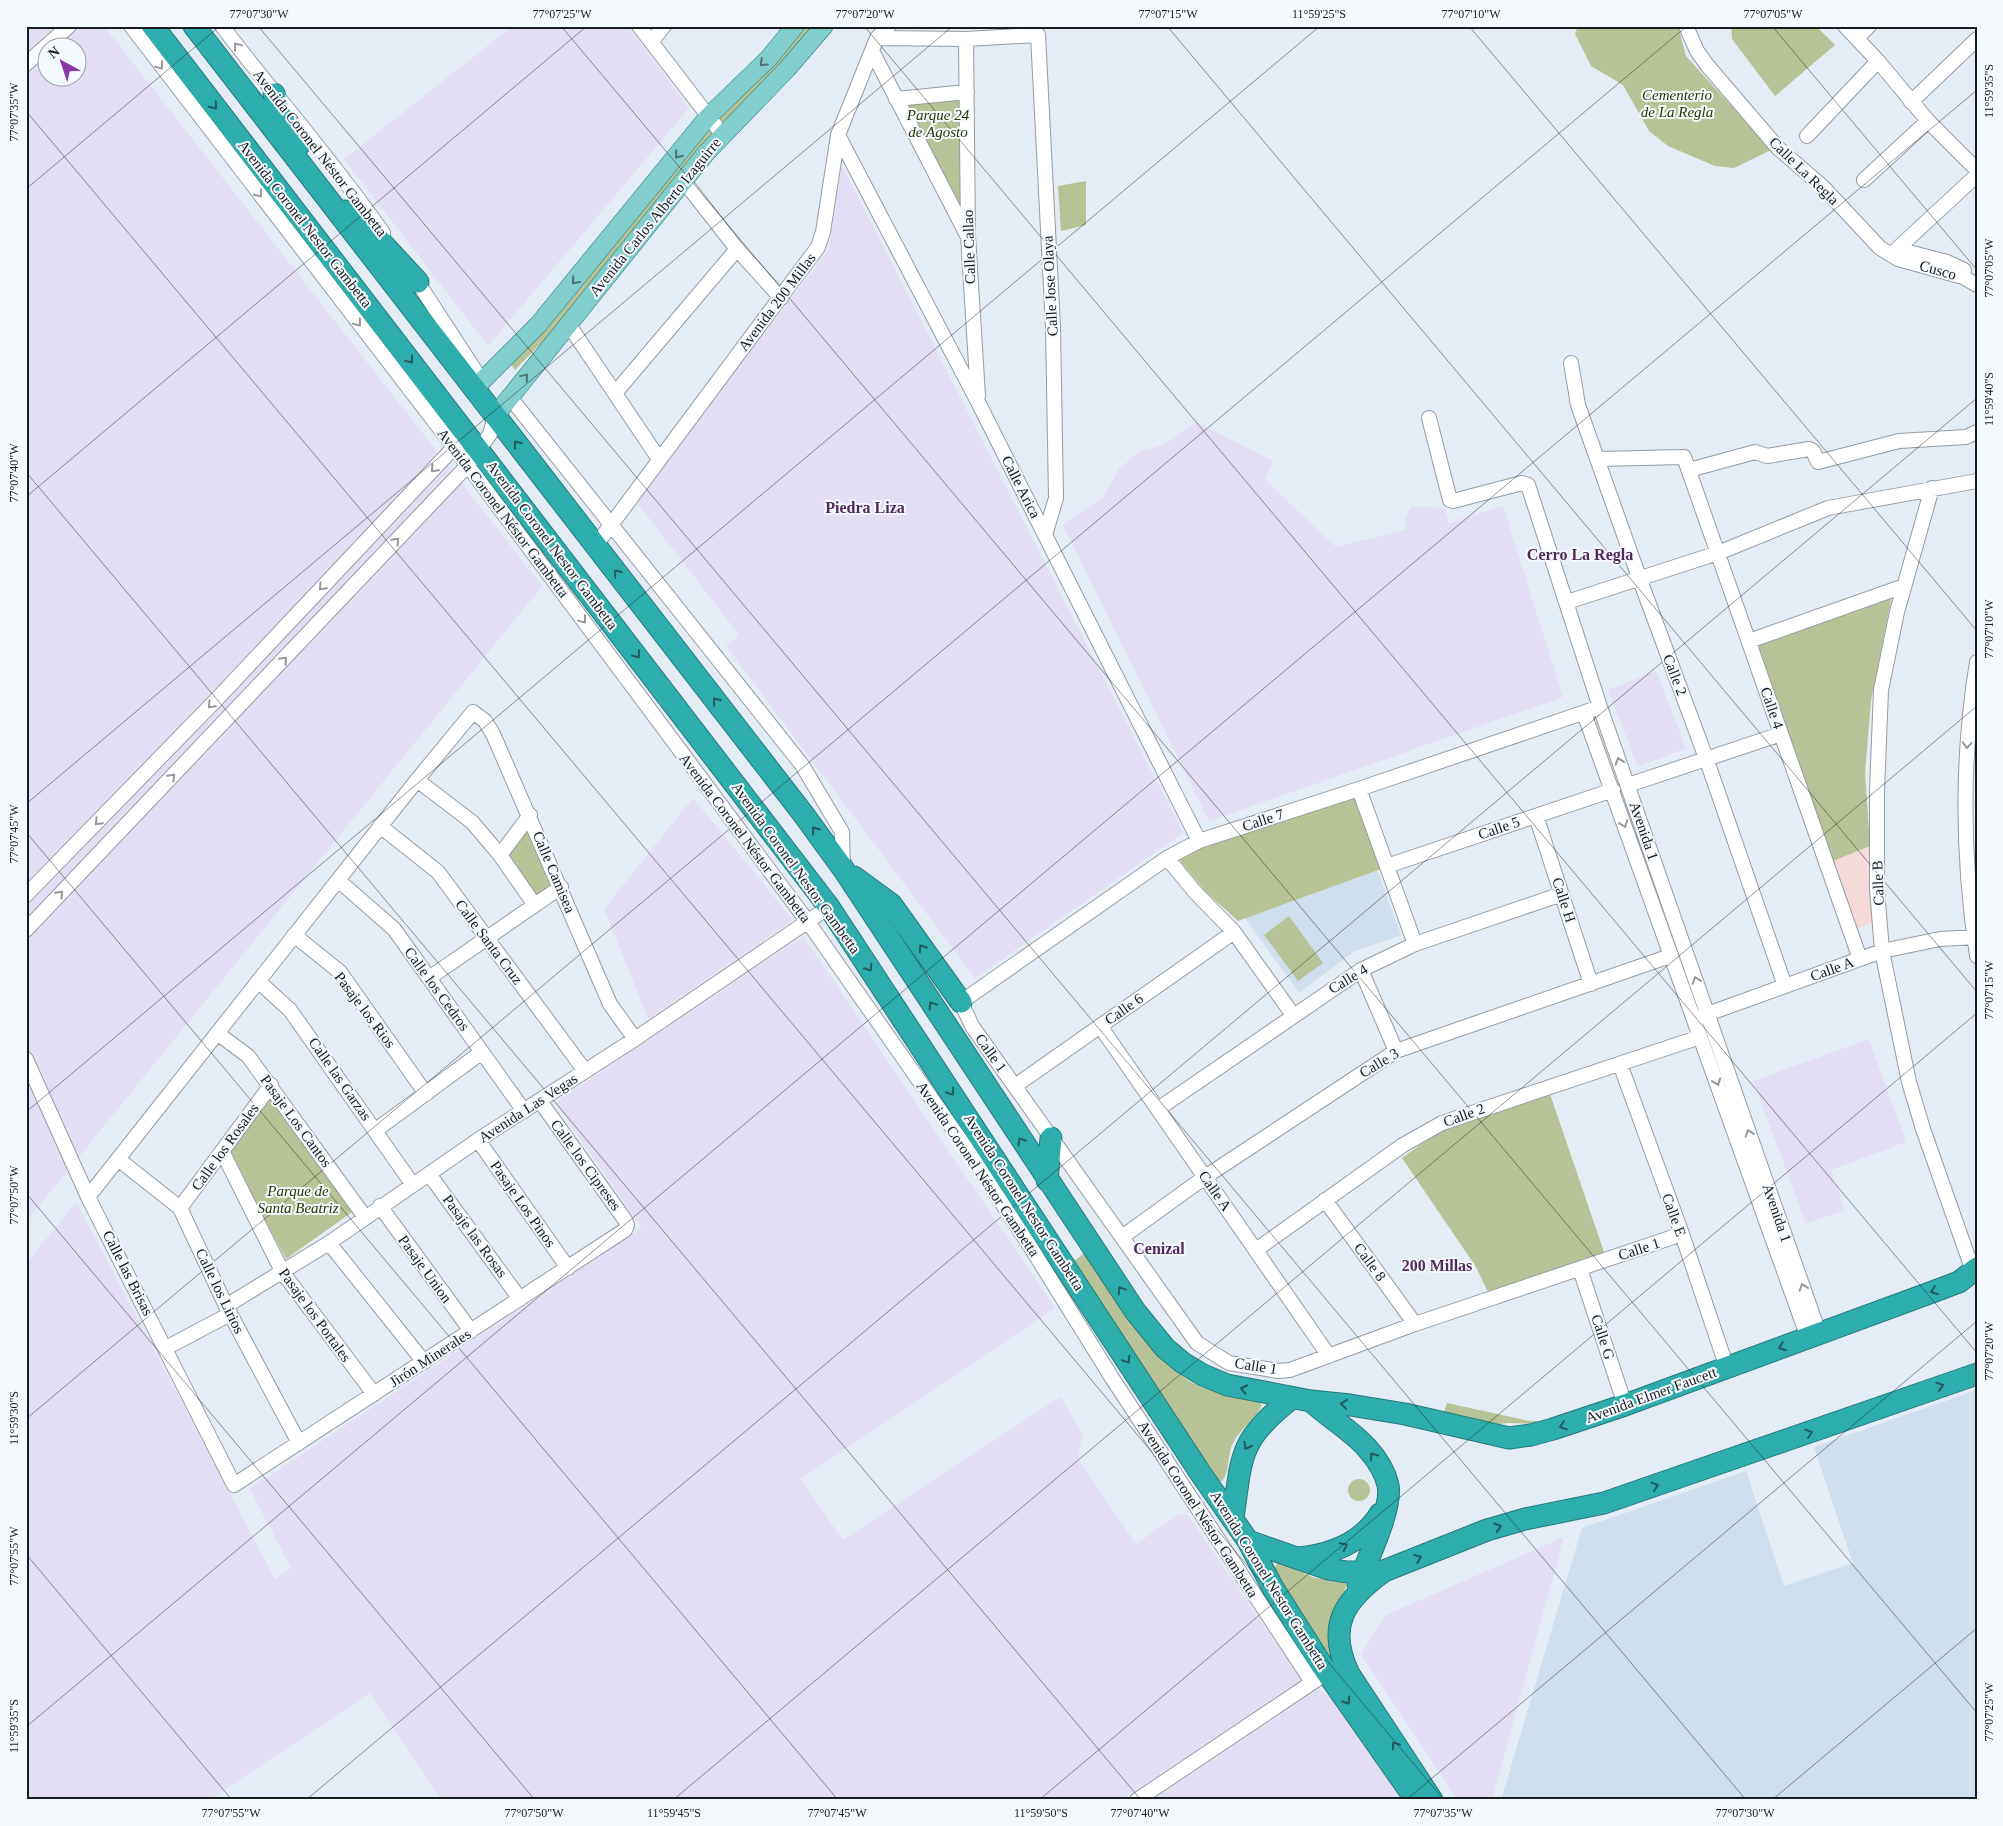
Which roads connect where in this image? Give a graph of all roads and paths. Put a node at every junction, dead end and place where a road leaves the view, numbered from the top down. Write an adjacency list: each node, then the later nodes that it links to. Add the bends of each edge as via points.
1 (69, 26): 20 (street)
2 (131, 26): 54 (street, Avenida Coronel Néstor Gambetta, one-way to 54)
3 (153, 26): 54 (highway, Avenida Coronel Nestor Gambetta, one-way to 54)
4 (194, 26): 31 (highway, Avenida Coronel Nestor Gambetta)
5 (222, 26): 22 (street, Avenida Coronel Néstor Gambetta, one-way to 5)
6 (639, 26): 17 (street)
7 (664, 26): 17 (street)
8 (795, 26): 25 (main road, Avenida Carlos Alberto Izaguirre, one-way to 25, via 769,58)
9 (824, 26): 27 (main road, Avenida Carlos Alberto Izaguirre, via 787,69)
10 (889, 26): 18 (street, Avenida 200 Millas)
11 (1686, 26): 38 (street, Calle La Regla, via 1707,65 1778,148 1823,187 1880,248)
12 (1869, 26): 13 (street)
13 (1852, 30): 19 (street)
14 (1032, 31): 15 (street); 61 (street, Calle Jose Olaya, via 1053,327)
15 (966, 39): 18 (street); 21 (street, Calle Callao)
16 (1977, 39): 24 (street)
17 (651, 42): 25 (street)
18 (874, 44): 23 (street); 28 (street, Avenida 200 Millas)
19 (1878, 61): 24 (street); 29 (street)
20 (26, 64)
21 (967, 92): 23 (street); 36 (street, Calle Callao)
22 (274, 94): 31 (highway, via 278,111 299,145); 40 (street, Avenida Coronel Néstor Gambetta, via 352,189)
23 (896, 99): 36 (street)
24 (1911, 102): 26 (street)
25 (708, 117): 27 (street); 47 (main road, Avenida Carlos Alberto Izaguirre, one-way to 47, via 538,325)
26 (1928, 121): 30 (street); 34 (street)
27 (722, 134): 33 (main road, Avenida Carlos Alberto Izaguirre)
28 (838, 135): 42 (street, Avenida 200 Millas, via 818,247); 46 (street, Calle Arica)
29 (1807, 136)
30 (1974, 161)
31 (306, 174): 35 (highway, Avenida Coronel Nestor Gambetta)
32 (1977, 175): 39 (street, via 1897,249 1947,262)
33 (683, 180): 37 (street); 43 (main road, Avenida Carlos Alberto Izaguirre)
34 (1864, 180)
35 (321, 192): 40 (highway, via 368,228); 51 (highway, Avenida Coronel Nestor Gambetta)
36 (968, 236): 45 (street, Calle Callao)
37 (737, 249): 42 (street); 48 (street)
38 (1898, 259): 41 (street, Cusco, via 1963,277)
39 (1977, 275)
40 (418, 282): 47 (street, Avenida Coronel Néstor Gambetta)
41 (1977, 285)
42 (781, 298): 56 (street, Avenida 200 Millas)
43 (569, 325): 48 (street); 49 (main road, Avenida Carlos Alberto Izaguirre, one-way to 43)
44 (1571, 363): 57 (street, Calle 2, via 1578,405)
45 (976, 364): 46 (street); 50 (street, Calle Callao)
46 (960, 368): 50 (street, Calle Arica)
47 (482, 381): 51 (highway)
48 (616, 392): 56 (street)
49 (509, 396): 51 (main road, Avenida Carlos Alberto Izaguirre); 63 (street)
50 (978, 402): 62 (street, Calle Arica)
51 (495, 416): 55 (street, via 490,434); 65 (highway, Avenida Coronel Nestor Gambetta, one-way to 51)
52 (1429, 418): 71 (street, Avenida 1, via 1450,500 1453,502 1522,483 1528,485)
53 (1977, 432): 58 (street, via 1966,437 1899,442 1818,462 1809,449 1766,456 1755,452)
54 (460, 440): 55 (highway, Avenida Coronel Nestor Gambetta); 67 (street, one-way to 67)
55 (474, 457): 68 (street, one-way to 55); 95 (highway, Avenida Coronel Nestor Gambetta, one-way to 95); 96 (street, Avenida Coronel Néstor Gambetta, one-way to 96)
56 (659, 459): 63 (street, Avenida 200 Millas)
57 (1598, 459): 58 (street); 69 (street, Calle 2)
58 (1687, 463): 66 (street, Calle 4)
59 (1977, 482): 60 (street)
60 (1932, 488): 66 (street, via 1828,508); 70 (street, Calle B)
61 (1056, 498): 62 (street, via 1041,506); 64 (street, Calle Jose Olaya)
62 (1029, 503): 64 (street, Calle Arica)
63 (611, 524): 65 (street, Avenida 200 Millas); 89 (street, via 802,765 842,832)
64 (1045, 535): 85 (street, Calle Arica)
65 (596, 545): 89 (highway, Avenida Coronel Nestor Gambetta, one-way to 65)
66 (1718, 553): 69 (street); 72 (street, Calle 4)
67 (350, 557): 68 (street); 93 (street, one-way to 93)
68 (367, 572): 97 (street, one-way to 68)
69 (1640, 580): 71 (street); 77 (street, Calle 2)
70 (1904, 586): 72 (street); 103 (street, Calle B, via 1881,690 1877,791)
71 (1567, 602): 74 (street, Avenida 1)
72 (1749, 641): 76 (street, Calle 4)
73 (1977, 662): 101 (street, one-way to 101, via 1968,722 1964,799 1967,876)
74 (1600, 707): 75 (street, Calle 7); 79 (street, Avenida 1, one-way to 74)
75 (1584, 713): 80 (street, Calle 7); 81 (street, Avenida 1)
76 (1781, 734): 77 (street); 106 (street, Calle 4)
77 (1706, 758): 79 (street); 111 (street, Calle 2)
78 (416, 780): 82 (street, Calle Camisea, via 473,712 494,734); 84 (street); 86 (street, via 472,822)
79 (1628, 785): 113 (street, Avenida 1, one-way to 79)
80 (1359, 789): 85 (street, Calle 7); 88 (street)
81 (1612, 790): 83 (street, Calle 5); 104 (street, Avenida 1, one-way to 104)
82 (530, 815): 86 (street); 91 (street, Calle Camisea)
83 (1536, 816): 88 (street, Calle 5); 92 (street, Calle H)
84 (380, 826): 90 (street); 100 (street, Calle Santa Cruz, via 438,872)
85 (1199, 841): 87 (street, Calle 7)
86 (500, 855): 94 (street)
87 (1167, 858): 98 (street); 112 (street, Calle 7)
88 (1387, 866): 102 (street)
89 (844, 870): 112 (highway, one-way to 89, via 891,904); 138 (highway, Avenida Coronel Nestor Gambetta, one-way to 89)
90 (338, 880): 99 (street); 108 (street, Calle los Cedros, via 394,929)
91 (561, 887): 94 (street); 119 (street, Calle Camisea, via 610,1004)
92 (1562, 894): 102 (street, Calle 4); 110 (street, Calle H)
93 (26, 895)
94 (534, 904): 100 (street)
95 (829, 907): 96 (street, Avenida Las Vegas); 170 (highway, Avenida Coronel Nestor Gambetta, one-way to 170)
96 (808, 922): 119 (street, Avenida Las Vegas); 174 (street, Avenida Coronel Néstor Gambetta, via 977,1165 1112,1378)
97 (26, 930)
98 (1234, 932): 114 (street); 116 (street, Calle 6)
99 (294, 935): 109 (street); 127 (street, Pasaje los Rios, via 340,972)
100 (487, 937): 108 (street); 124 (street, Calle Santa Cruz)
101 (1975, 937): 103 (street, Calle A, via 1940,939); 105 (street)
102 (1415, 944): 107 (street, Calle 4)
103 (1882, 951): 106 (street, Calle A); 152 (street, Calle B, via 1909,1082)
104 (1670, 956): 110 (street, Calle 3); 115 (street, Avenida 1)
105 (1977, 956)
106 (1860, 959): 111 (street, Calle A)
107 (1361, 970): 114 (street, Calle 4); 120 (street)
108 (429, 978): 121 (street, Calle los Cedros)
109 (258, 981): 117 (street); 131 (street, Calle las Garzas, via 290,1010)
110 (1591, 984): 120 (street, Calle 3)
111 (1785, 986): 113 (street, Calle A)
112 (961, 1002): 126 (street, Calle 1, via 972,1026)
113 (1708, 1014): 115 (street, Calle A); 158 (street, Avenida 1, one-way to 113)
114 (1293, 1015): 129 (street, Calle 4)
115 (1693, 1019): 118 (street, Avenida 1)
116 (1100, 1026): 126 (street, Calle 6); 129 (street, Calle A)
117 (217, 1033): 125 (street, Pasaje Los Cantos, via 248,1056); 135 (street)
118 (1700, 1037): 123 (street, Calle 2); 158 (street, Avenida 1, one-way to 158)
119 (635, 1039): 124 (street, Avenida Las Vegas)
120 (1396, 1051): 137 (street, Calle 3)
121 (482, 1052): 127 (street); 130 (street, Calle los Cedros)
122 (26, 1059): 140 (street, Calle las Brisas)
123 (1620, 1064): 141 (street, Calle 2, via 1442,1122); 146 (street, Calle E)
124 (585, 1071): 128 (street, Avenida Las Vegas)
125 (270, 1085): 134 (street, Calle los Rosales); 144 (street, Pasaje Los Cantos)
126 (1015, 1086): 132 (street, Calle 1)
127 (426, 1094): 131 (street)
128 (540, 1102): 130 (street, Avenida Las Vegas); 145 (street, Calle los Cipreses, via 625,1220)
129 (1158, 1109): 137 (street, Calle A)
130 (524, 1111): 133 (street, Avenida Las Vegas)
131 (376, 1130): 139 (street, Calle las Garzas)
132 (1052, 1138): 138 (highway); 147 (street, Calle 1)
133 (478, 1140): 136 (street, Avenida Las Vegas); 150 (street, Pasaje Los Pinos)
134 (222, 1151): 143 (street, Calle los Rosales); 153 (street, Pasaje los Portales)
135 (118, 1159): 140 (street); 143 (street, Calle los Lirios)
136 (429, 1174): 139 (street, Avenida Las Vegas); 154 (street, Pasaje las Rosas)
137 (1205, 1177): 147 (street, Calle 3); 149 (street, Calle A)
138 (1047, 1180): 165 (highway, Avenida Coronel Nestor Gambetta, one-way to 138, via 1227,1385 1203,1375 1165,1348 1135,1311)
139 (413, 1185): 142 (street, Avenida Las Vegas)
140 (88, 1197): 159 (street, Calle las Brisas)
141 (1325, 1200): 149 (street, Calle 2); 156 (street, Calle 8)
142 (380, 1206): 144 (street, Avenida Las Vegas); 157 (street, Pasaje Union)
143 (180, 1208): 155 (street, Calle los Lirios)
144 (365, 1218): 148 (street, Avenida Las Vegas)
145 (625, 1230): 150 (street, Jirón Minerales)
146 (1682, 1234): 151 (street, Calle 1); 162 (street, Calle E)
147 (1122, 1237): 160 (street, Calle 1, via 1197,1343 1229,1363 1280,1371)
148 (329, 1243): 153 (street, Avenida Las Vegas); 161 (street)
149 (1256, 1250): 160 (street, Calle A)
150 (568, 1268): 154 (street, Jirón Minerales)
151 (1580, 1269): 156 (street, Calle 1); 166 (street, Calle G)
152 (1975, 1270): 158 (highway, Avenida Elmer Faucett, one-way to 158, via 1959,1282)
153 (283, 1273): 155 (street, Avenida Las Vegas); 164 (street, Pasaje los Portales)
154 (520, 1298): 157 (street, Jirón Minerales)
155 (228, 1310): 159 (street, Avenida Las Vegas); 167 (street, Calle los Lirios)
156 (1416, 1324): 160 (street, Calle 1)
157 (471, 1331): 161 (street, Jirón Minerales)
158 (1813, 1335): 162 (highway, Avenida Elmer Faucett, one-way to 162)
159 (166, 1348): 168 (street, Calle las Brisas)
160 (1329, 1356)
161 (424, 1362): 164 (street, Jirón Minerales)
162 (1726, 1368): 166 (highway, Avenida Elmer Faucett)
163 (1977, 1374): 173 (highway, one-way to 163, via 1487,1530 1604,1503)
164 (374, 1394): 167 (street, Jirón Minerales)
165 (1301, 1400): 166 (highway, Avenida Elmer Faucett, one-way to 165, via 1553,1430 1509,1438 1405,1414); 169 (highway, one-way to 165, via 1384,1472 1367,1448); 170 (highway, one-way to 170, via 1271,1415 1247,1443 1238,1472)
166 (1625, 1405)
167 (299, 1443): 168 (street, Jirón Minerales)
168 (234, 1485)
169 (1388, 1501): 172 (highway, one-way to 169, via 1316,1556 1351,1543 1378,1517); 173 (highway, via 1369,1559)
170 (1233, 1518): 171 (highway, Avenida Coronel Nestor Gambetta)
171 (1248, 1540): 172 (highway); 174 (highway, Avenida Coronel Nestor Gambetta)
172 (1297, 1558): 173 (highway, via 1328,1569)
173 (1373, 1571): 177 (highway, Avenida Coronel Nestor Gambetta, one-way to 173, via 1341,1657 1338,1640 1344,1611)
174 (1320, 1677): 175 (street); 176 (highway, Avenida Coronel Nestor Gambetta, one-way to 176)
175 (1137, 1800)
176 (1416, 1800)
177 (1432, 1800)

